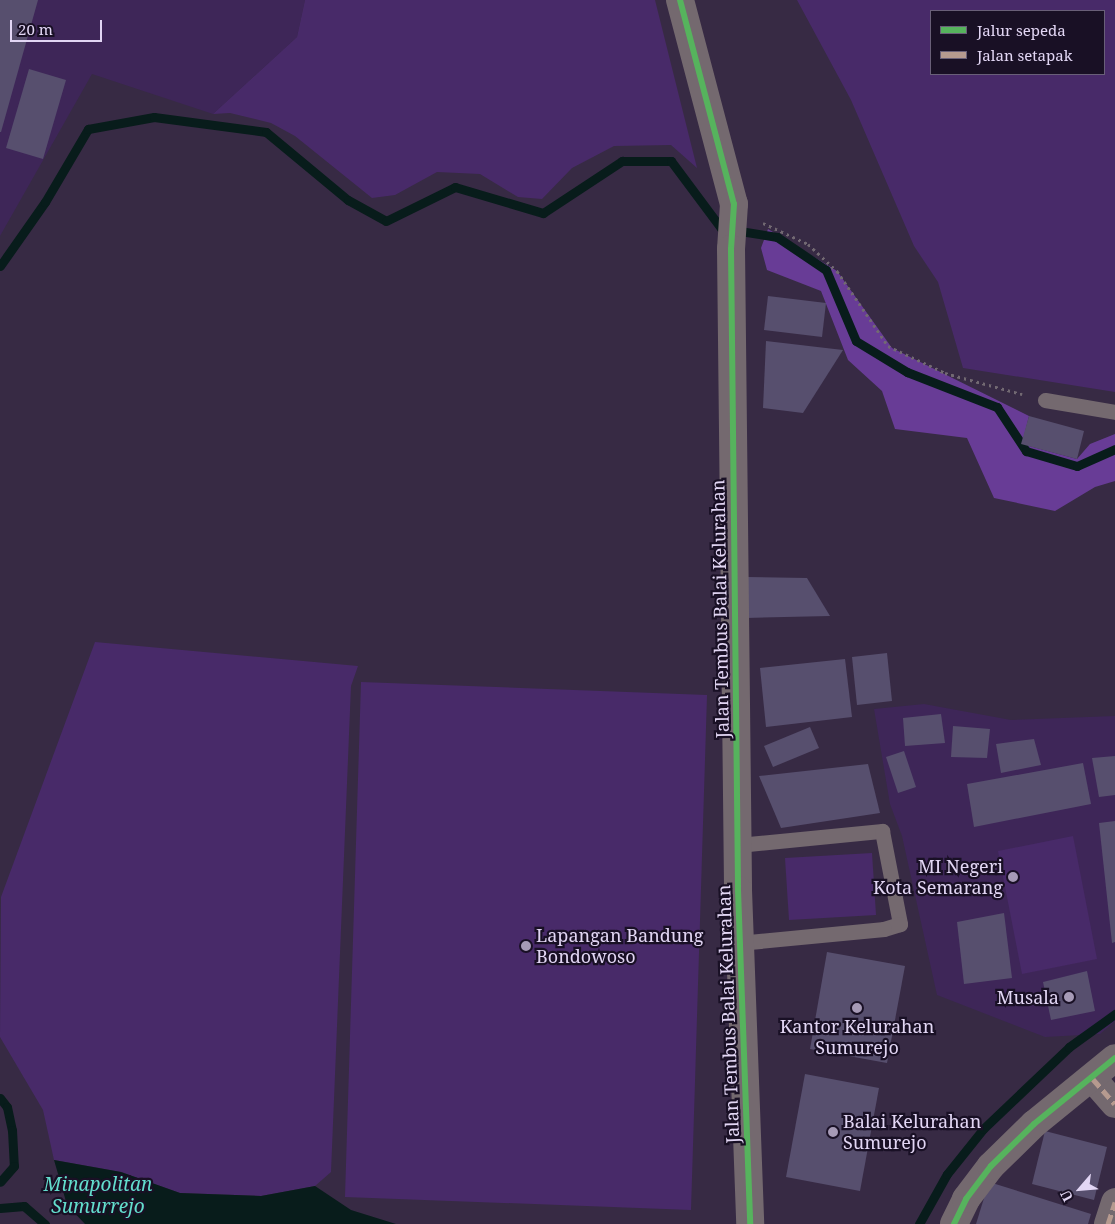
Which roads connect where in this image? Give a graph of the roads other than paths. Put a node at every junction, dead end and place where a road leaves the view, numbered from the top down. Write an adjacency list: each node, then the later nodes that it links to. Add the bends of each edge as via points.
1 (680, 0): 4 (street, Jalan Tembus Balai Kelurahan, via 734,204 731,249)
2 (1045, 400): 3 (lane)
3 (1115, 412)
4 (738, 845): 5 (street, Jalan Tembus Balai Kelurahan); 5 (lane, via 882,831 900,924 884,929)
5 (739, 943): 10 (street, Jalan Tembus Balai Kelurahan)
6 (1115, 1058): 7 (street)
7 (1093, 1079): 8 (street); 11 (street, via 1034,1124 991,1166 966,1199)
8 (1115, 1104)
9 (1115, 1202): 12 (street)
10 (750, 1224)
11 (954, 1224)
12 (1108, 1224)

